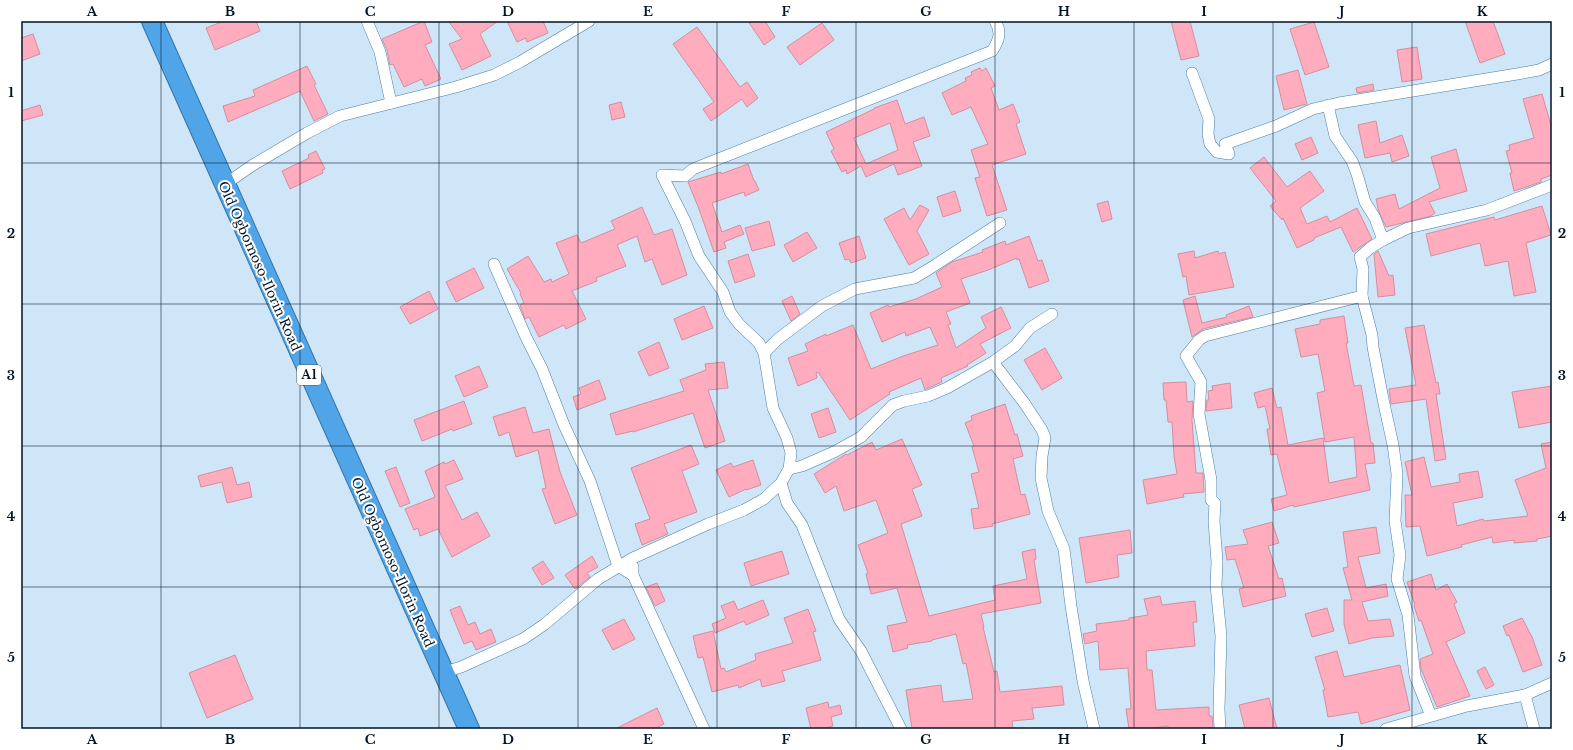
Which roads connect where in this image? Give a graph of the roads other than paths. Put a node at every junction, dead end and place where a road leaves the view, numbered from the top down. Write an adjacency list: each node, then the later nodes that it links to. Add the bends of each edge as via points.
1 (152, 21): 9 (highway, Old Ogbomoso-Ilorin Road / A1)
2 (366, 21): 7 (street, via 380,52)
3 (589, 21): 7 (street, via 494,75)
4 (995, 21): 16 (street, via 1000,28 998,42 992,51 693,170 685,176 662,174 686,221 699,256 723,292 730,312 738,324 759,343)
5 (1552, 64): 8 (street, via 1539,70)
6 (1192, 73): 8 (street, via 1209,119 1210,144 1217,152 1229,154 1225,144)
7 (391, 103): 9 (street, via 340,116 327,122)
8 (1328, 105): 12 (street, via 1334,136 1352,161 1365,202 1375,218)
9 (224, 185): 25 (highway, Old Ogbomoso-Ilorin Road / A1)
10 (1552, 186): 12 (street, via 1487,210 1408,228)
11 (1000, 223): 16 (street, via 914,278 854,289 822,306 778,339)
12 (1383, 240): 14 (street, via 1360,258 1363,269)
13 (494, 264): 23 (street, via 590,481)
14 (1362, 296): 28 (street, via 1372,335 1397,474 1395,521 1400,556 1397,579 1408,615 1415,676); 33 (street, via 1205,336 1186,356 1201,382 1199,414 1211,480 1212,500 1215,503 1216,585 1221,636)
15 (1052, 314): 17 (street, via 1030,328 1015,346)
16 (764, 353): 18 (street, via 773,408 787,438 790,453)
17 (993, 362): 18 (street, via 947,388 893,405 860,437 834,452); 32 (street, via 1025,404 1045,438 1041,478 1048,511 1064,549 1083,681)
18 (789, 469): 19 (street)
19 (781, 483): 20 (street); 21 (street)
20 (764, 499): 21 (street); 22 (street)
21 (787, 503): 31 (street, via 802,525 839,619 861,651)
22 (633, 558): 23 (street); 24 (street)
23 (618, 566): 24 (street); 25 (street, via 523,639)
24 (633, 575): 30 (street)
25 (442, 673): 29 (highway, Old Ogbomoso-Ilorin Road / A1)
26 (1552, 683): 27 (street)
27 (1525, 695): 28 (street); 35 (street)
28 (1431, 716): 34 (street)
29 (469, 729)
30 (704, 729)
31 (901, 729)
32 (1094, 729)
33 (1220, 729)
34 (1386, 729)
35 (1534, 729)

